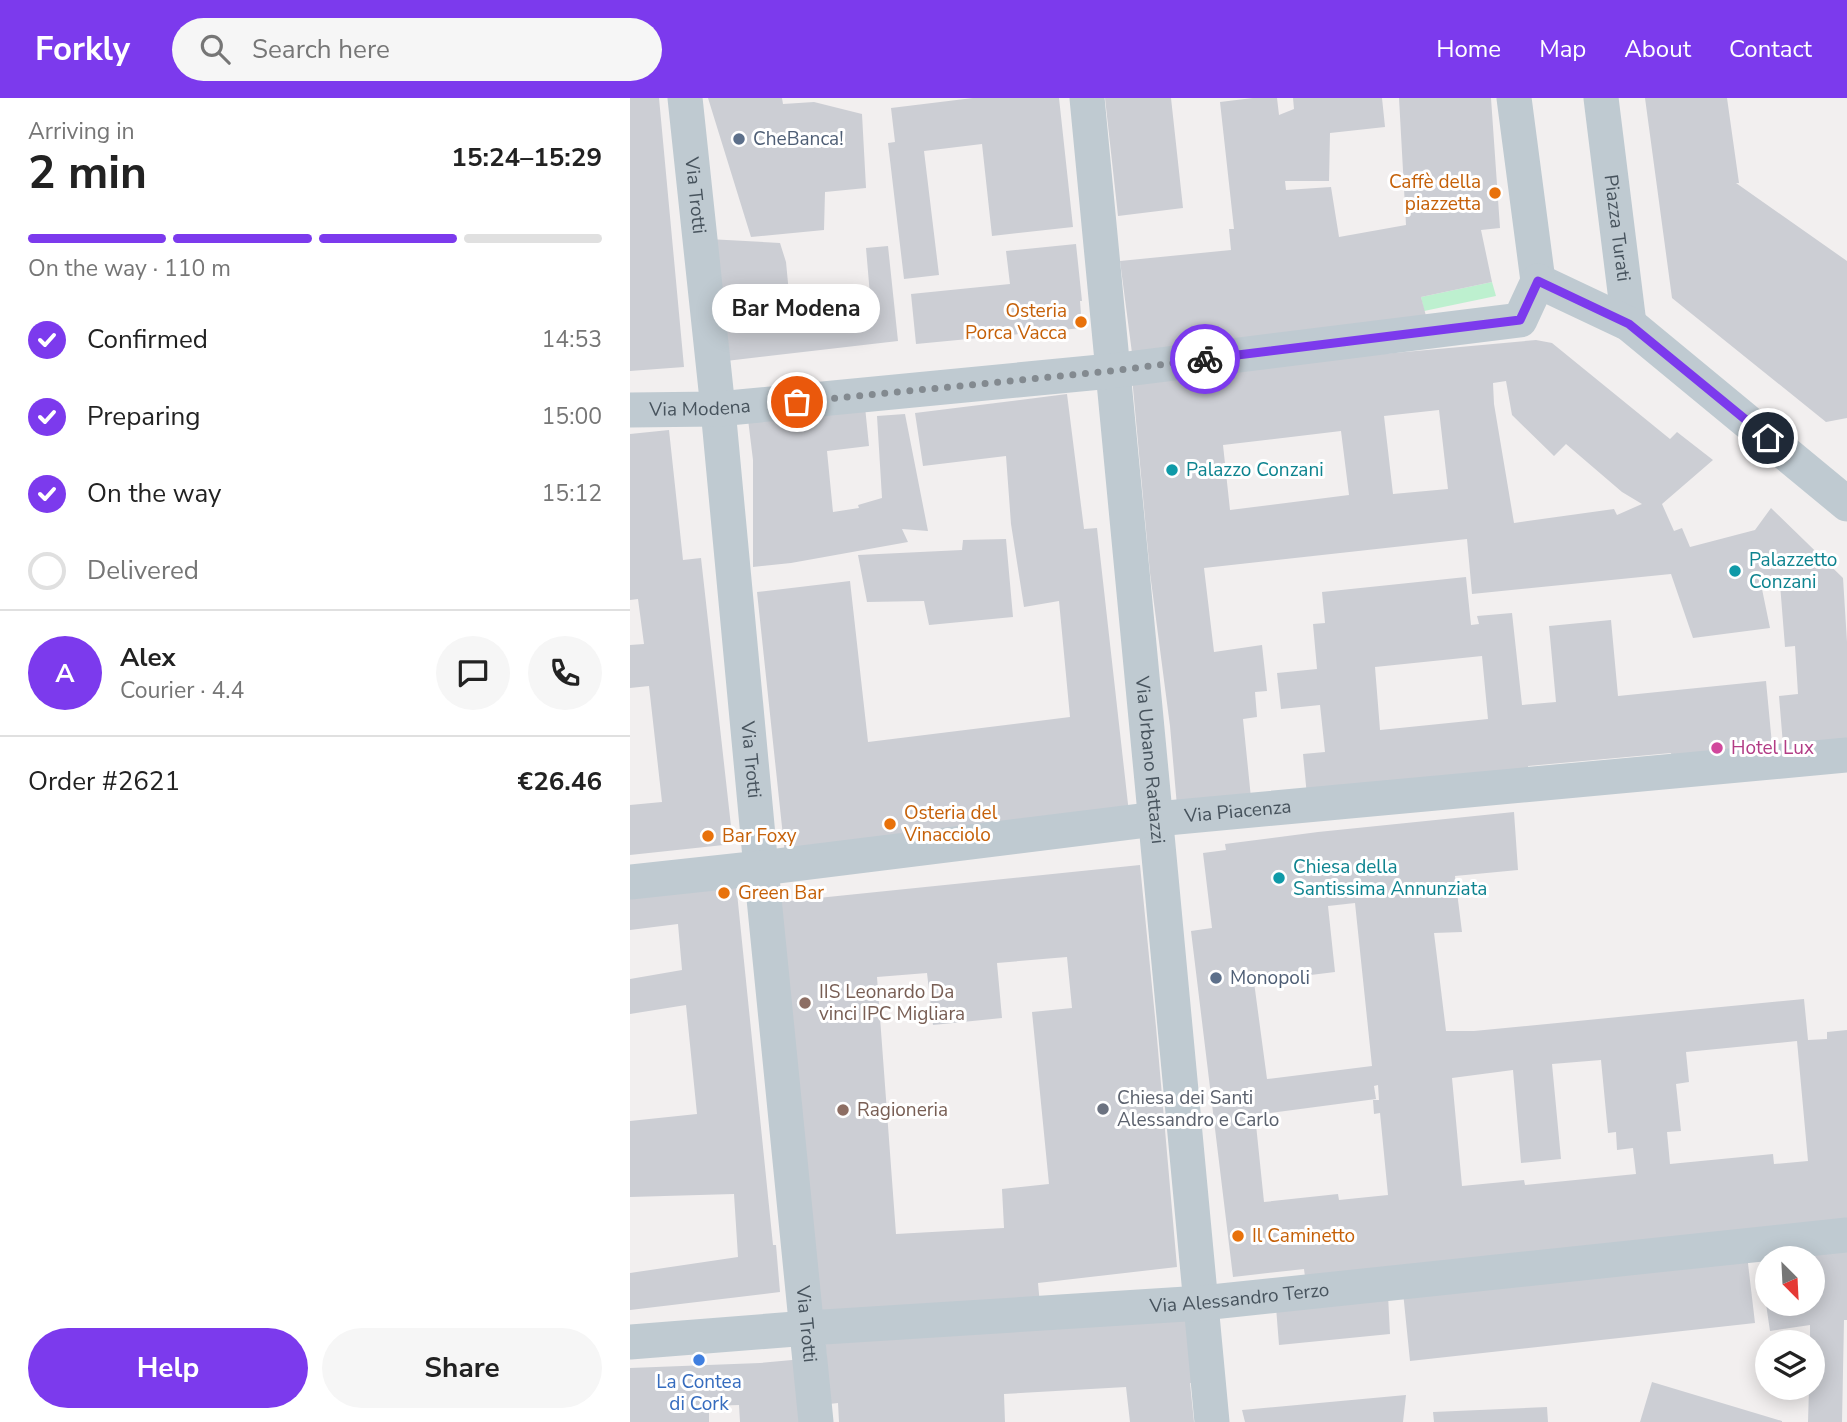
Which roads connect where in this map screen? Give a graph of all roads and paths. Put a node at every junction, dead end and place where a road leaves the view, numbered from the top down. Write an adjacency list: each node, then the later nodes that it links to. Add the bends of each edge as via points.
1 (685, 98): 8 (street, Via Trotti)
2 (1087, 98): 7 (street, Via Urbano Rattazzi)
3 (1514, 98): 5 (street)
4 (1601, 98): 6 (street, Piazza Turati)
5 (1538, 281): 6 (street); 7 (street, Via Modena, via 1520,320)
6 (1629, 324): 10 (street)
7 (1111, 371): 8 (street, Via Modena); 12 (street, Via Urbano Rattazzi)
8 (718, 409): 9 (street, Via Modena); 13 (street, Via Trotti)
9 (630, 410)
10 (1847, 503)
11 (1847, 755): 12 (street, Via Piacenza)
12 (1156, 819): 13 (street, Via Piacenza); 16 (street, Via Urbano Rattazzi)
13 (761, 868): 14 (street, Via Piacenza); 17 (street, Via Trotti)
14 (630, 882)
15 (1847, 1235): 16 (street, Via Alessandro Terzo)
16 (1202, 1303): 17 (street, Via Alessandro Terzo); 20 (street, Via Urbano Rattazzi)
17 (808, 1328): 18 (street, Via Alessandro Terzo); 19 (street, Via Trotti)
18 (630, 1342)
19 (816, 1422)
20 (1212, 1422)

